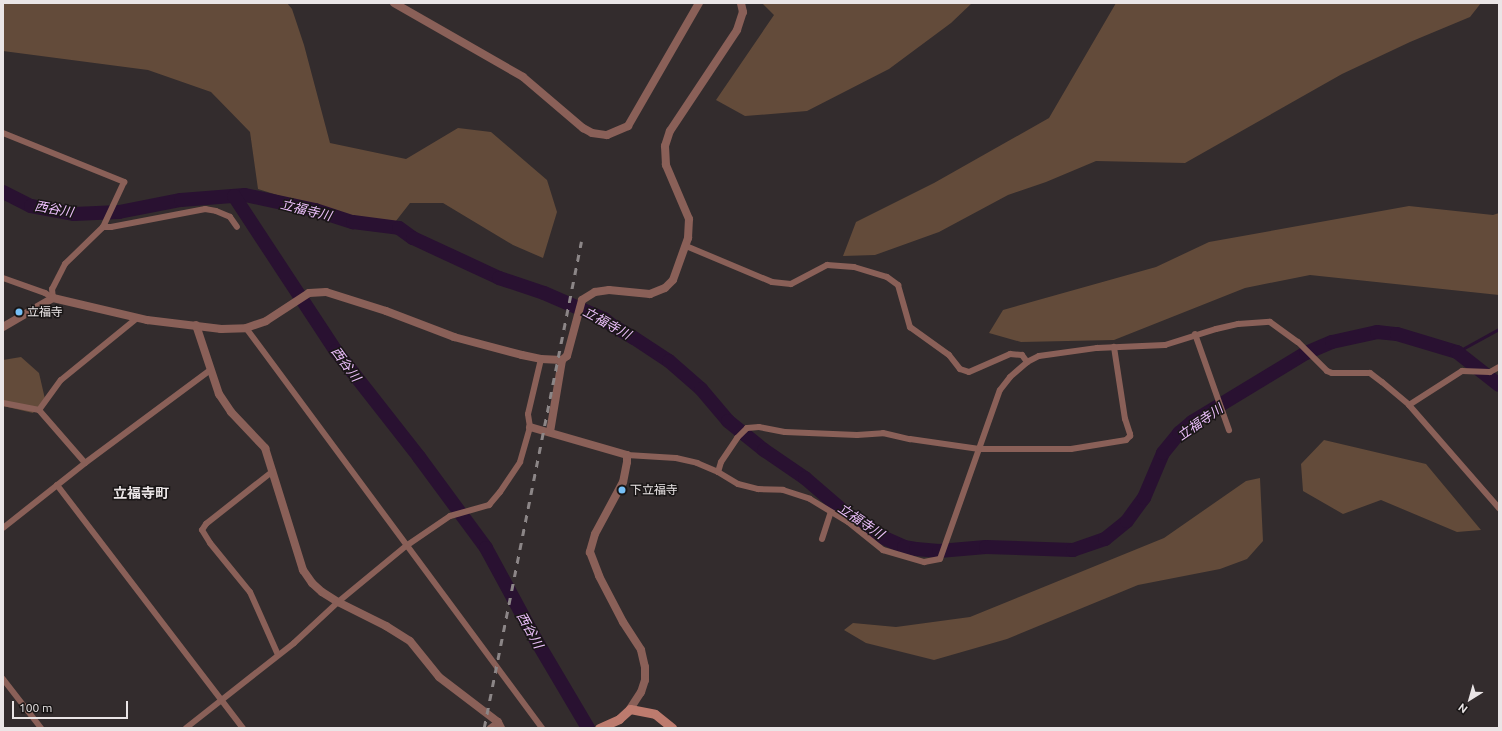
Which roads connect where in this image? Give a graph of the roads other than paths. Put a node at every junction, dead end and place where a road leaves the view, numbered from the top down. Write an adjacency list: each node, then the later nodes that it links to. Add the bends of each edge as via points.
1 (394, 3): 2 (street, via 523,77 583,128 592,133 607,135 628,126)
2 (699, 3)
3 (740, 3): 7 (street, via 743,12 737,30 670,131 665,146 666,165 689,219)
4 (3, 133): 5 (street, via 124,182)
5 (103, 227): 6 (street, via 205,209 216,210 230,217); 9 (street, via 65,264 52,289)
6 (237, 227)
7 (686, 246): 17 (street, via 673,280 664,288 650,294 609,290 595,292 582,300 567,356); 18 (street, via 772,282 791,284 827,265 854,267 887,277 898,286 910,327 949,355 960,369 969,372 1010,354 1022,355)
8 (3, 278): 9 (street)
9 (53, 298): 10 (street); 12 (street)
10 (137, 318): 11 (street); 23 (street, via 61,380)
11 (196, 325): 13 (street, via 221,329); 20 (street)
12 (3, 327)
13 (246, 328): 16 (street, via 266,321 309,293 326,292 454,337); 37 (street)
14 (1195, 334): 15 (street, via 1165,345); 22 (street, via 1238,324 1270,322 1298,342 1327,371 1370,373); 25 (street)
15 (1114, 347): 18 (street, via 1038,356); 27 (street, via 1129,439 1071,449)
16 (542, 359): 17 (street); 24 (street, via 528,414)
17 (562, 360): 26 (street)
18 (1027, 362): 27 (street, via 1000,390)
19 (1499, 367): 22 (street, via 1490,372 1462,370)
20 (210, 370): 29 (street); 30 (street, via 219,394 231,412 265,448)
21 (3, 403): 23 (street)
22 (1409, 405): 33 (street)
23 (38, 410): 29 (street)
24 (530, 427): 26 (street); 37 (street, via 520,462 489,505 450,516)
25 (1229, 430)
26 (550, 432): 28 (street)
27 (978, 449): 31 (street, via 883,433 857,435 747,428 721,462); 34 (street, via 940,559 924,562 883,550)
28 (627, 455): 31 (street, via 676,458); 42 (street, via 623,482 595,534 590,552 599,576 641,650 645,680)
29 (85, 463): 32 (street)
30 (273, 471): 38 (street, via 283,511 303,570 312,583); 39 (street, via 206,524 202,530 250,592)
31 (718, 472): 34 (street, via 738,484 758,489 783,490 810,499)
32 (57, 485): 35 (street); 41 (street)
33 (1499, 508)
34 (831, 512): 36 (street)
35 (3, 528)
36 (822, 539)
37 (406, 546): 38 (street); 48 (street)
38 (338, 602): 39 (street); 43 (street, via 410,641 439,677)
39 (278, 655): 41 (street)
40 (3, 679): 44 (street)
41 (222, 701): 45 (street); 46 (street)
42 (630, 709): 49 (main road); 50 (main road, via 655,714)
43 (500, 725): 47 (street)
44 (41, 728)
45 (186, 728)
46 (243, 728)
47 (490, 728)
48 (542, 728)
49 (599, 728)
50 (672, 728)

